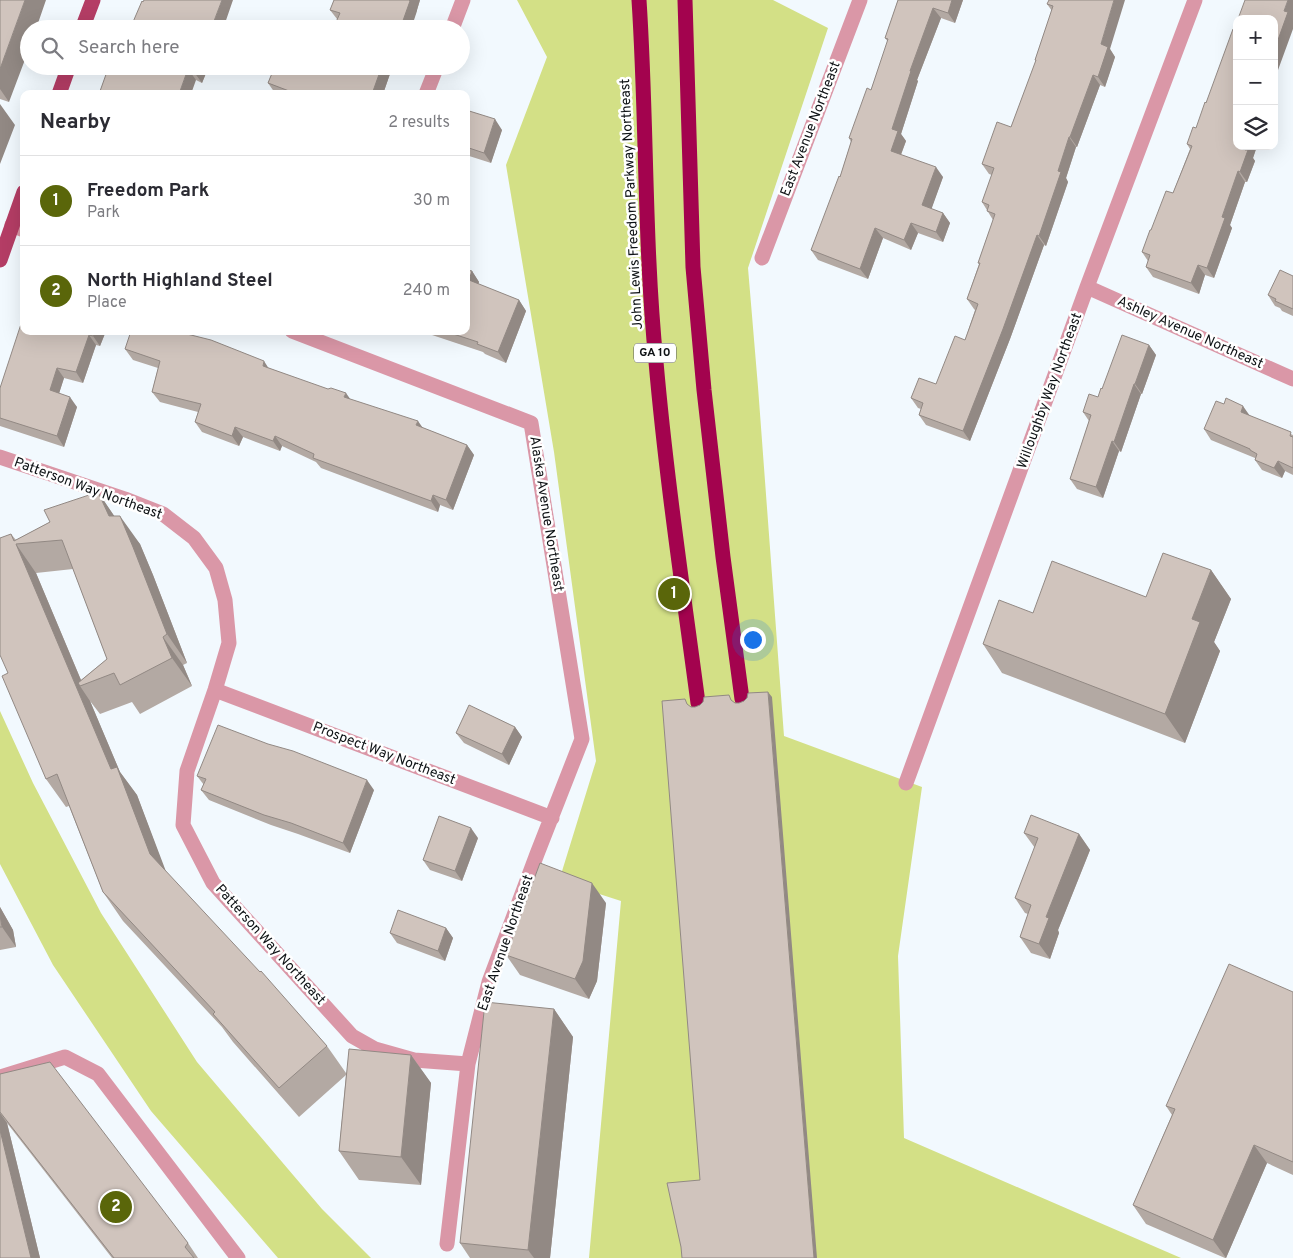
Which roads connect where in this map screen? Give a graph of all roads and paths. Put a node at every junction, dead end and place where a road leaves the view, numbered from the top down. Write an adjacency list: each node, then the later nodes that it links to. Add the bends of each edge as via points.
1 (93, 0): 7 (main road)
2 (463, 0): 8 (street)
3 (639, 0): 23 (highway, John Lewis Freedom Parkway Northeast / GA 10, via 648,246 656,362)
4 (685, 0): 22 (highway, via 693,267 704,390)
5 (860, 0): 14 (street, East Avenue Northeast)
6 (1195, 0): 16 (street, Willoughby Way Northeast)
7 (85, 20)
8 (455, 20)
9 (66, 75): 11 (main road)
10 (433, 75): 12 (street)
11 (60, 90)
12 (428, 90)
13 (18, 228): 15 (main road)
14 (762, 258)
15 (0, 260)
16 (1088, 287): 19 (street, Ashley Avenue Northeast); 25 (street, Willoughby Way Northeast)
17 (313, 335): 18 (street, Alaska Avenue Northeast)
18 (329, 338): 24 (street, Alaska Avenue Northeast, via 531,423)
19 (1293, 379)
20 (0, 457): 21 (street, Patterson Way Northeast, via 163,514 194,538 216,568 225,600 229,643)
21 (216, 690): 26 (street, Prospect Way Northeast); 27 (street, Patterson Way Northeast, via 187,771 183,825 213,883 352,1036 375,1049 414,1060)
22 (742, 699)
23 (698, 703)
24 (582, 739): 26 (street, East Avenue Northeast)
25 (906, 783)
26 (552, 818): 27 (street, East Avenue Northeast, via 490,982)
27 (468, 1064): 29 (street, East Avenue Northeast)
28 (0, 1077): 30 (street, via 65,1056 98,1074)
29 (448, 1244)
30 (238, 1258)

